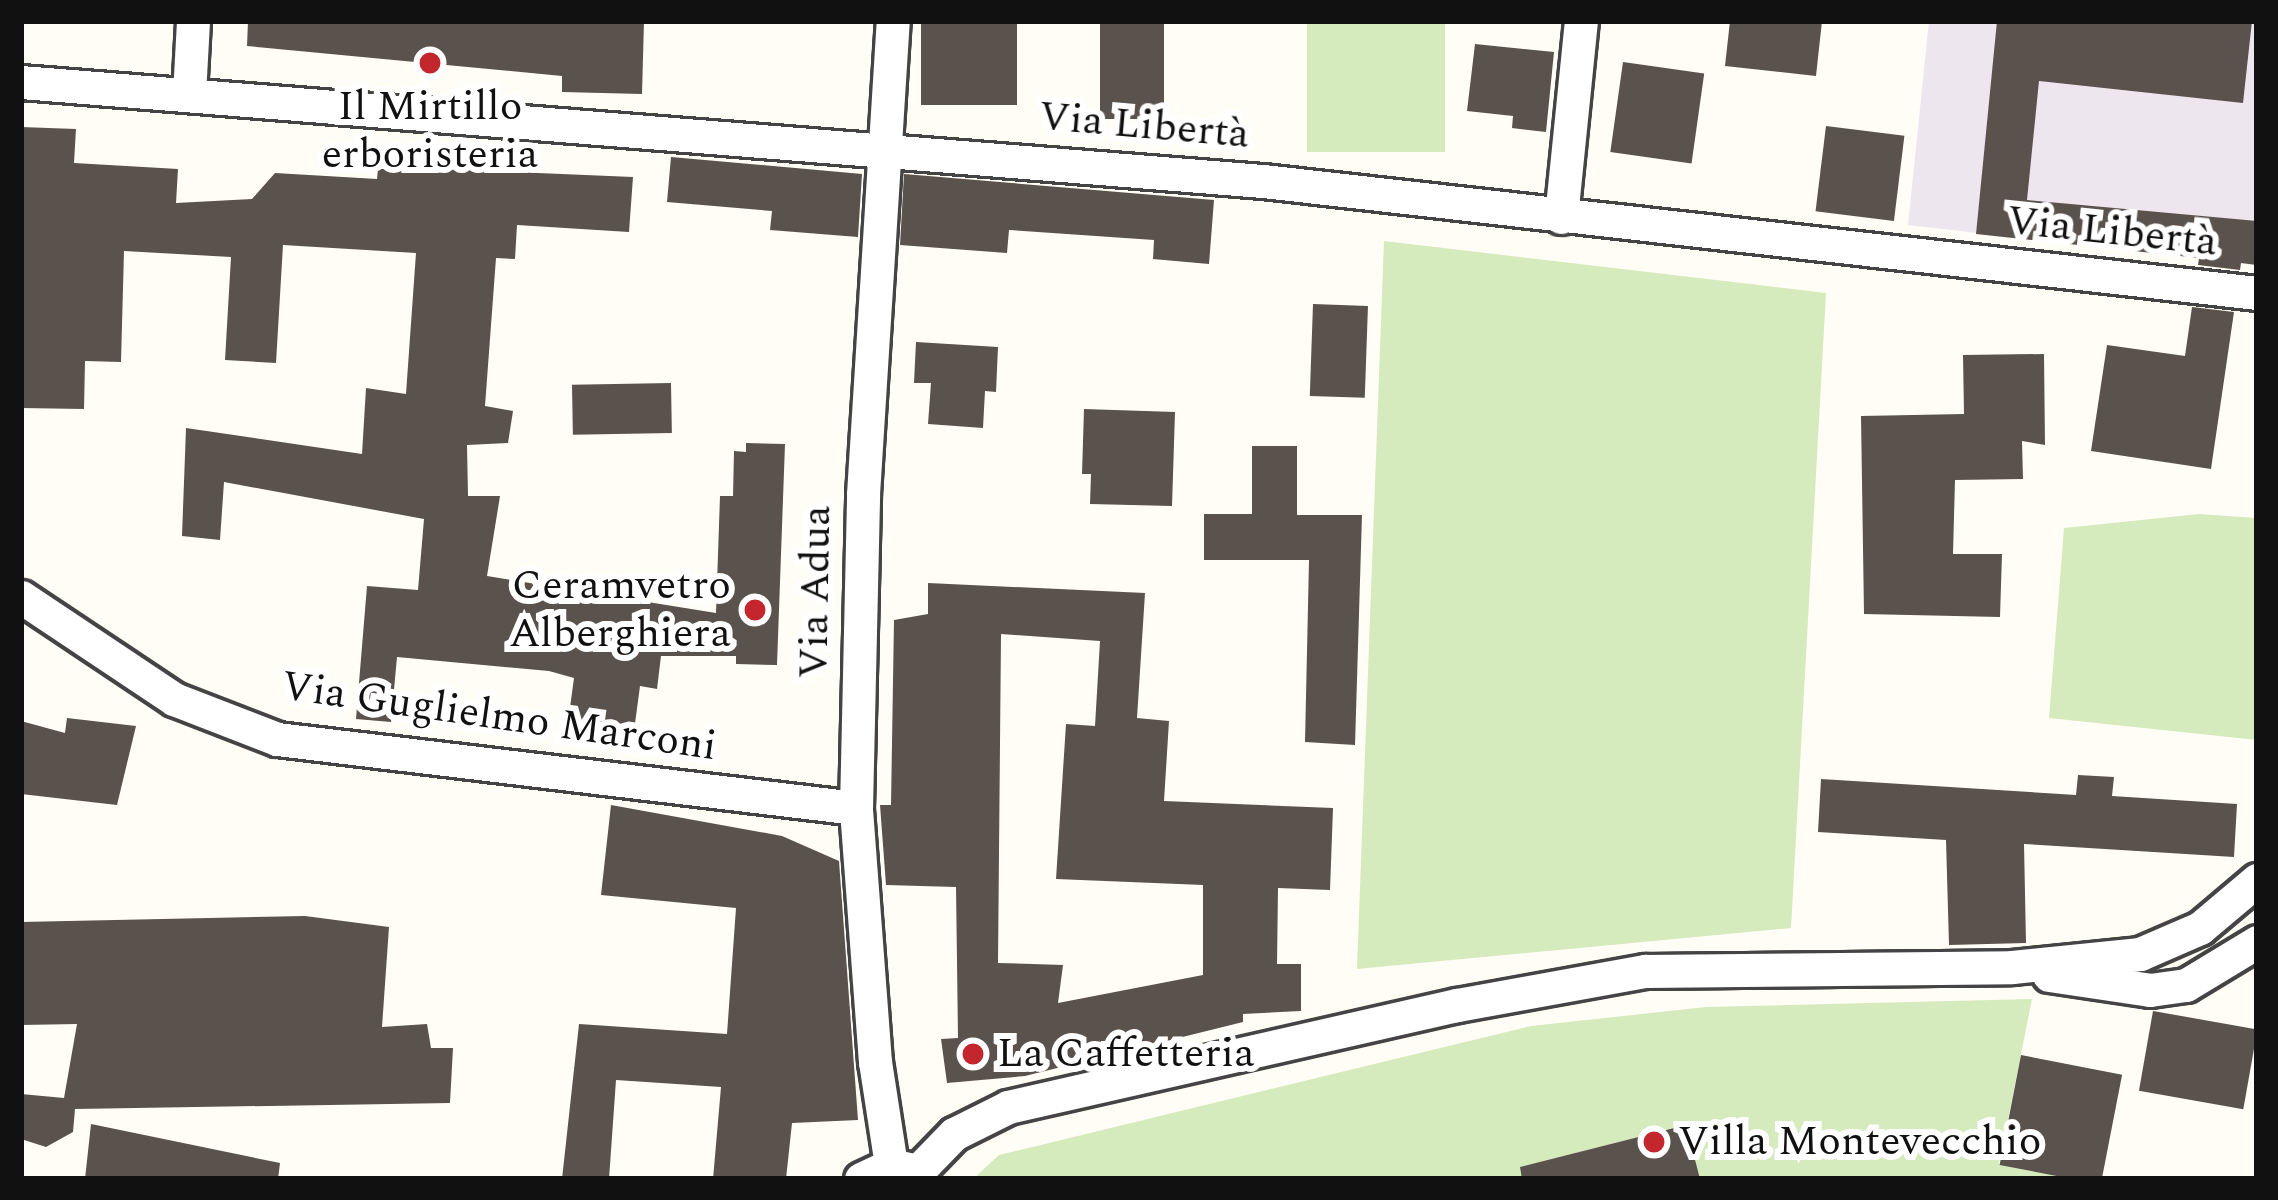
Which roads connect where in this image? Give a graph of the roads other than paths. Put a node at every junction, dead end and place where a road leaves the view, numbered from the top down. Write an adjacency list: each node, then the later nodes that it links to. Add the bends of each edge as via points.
1 (193, 21): 5 (street)
2 (893, 21): 6 (street, Via Adua)
3 (1581, 21): 7 (street)
4 (21, 82): 5 (street, Via Libertà)
5 (189, 94): 6 (street, Via Libertà)
6 (881, 151): 7 (street, Via Libertà, via 1263,181); 10 (street, Via Adua)
7 (1561, 217): 8 (street, Via Libertà)
8 (2257, 293)
9 (21, 597): 10 (street, Via Guglielmo Marconi, via 174,699 277,739)
10 (856, 808): 14 (street, Via Adua, via 875,1061)
11 (2257, 880): 13 (street, via 2172,943 2098,961)
12 (2257, 942): 13 (street, via 2186,985 2150,990)
13 (2012, 967): 14 (street, via 1593,976 1007,1107)
14 (898, 1174)

